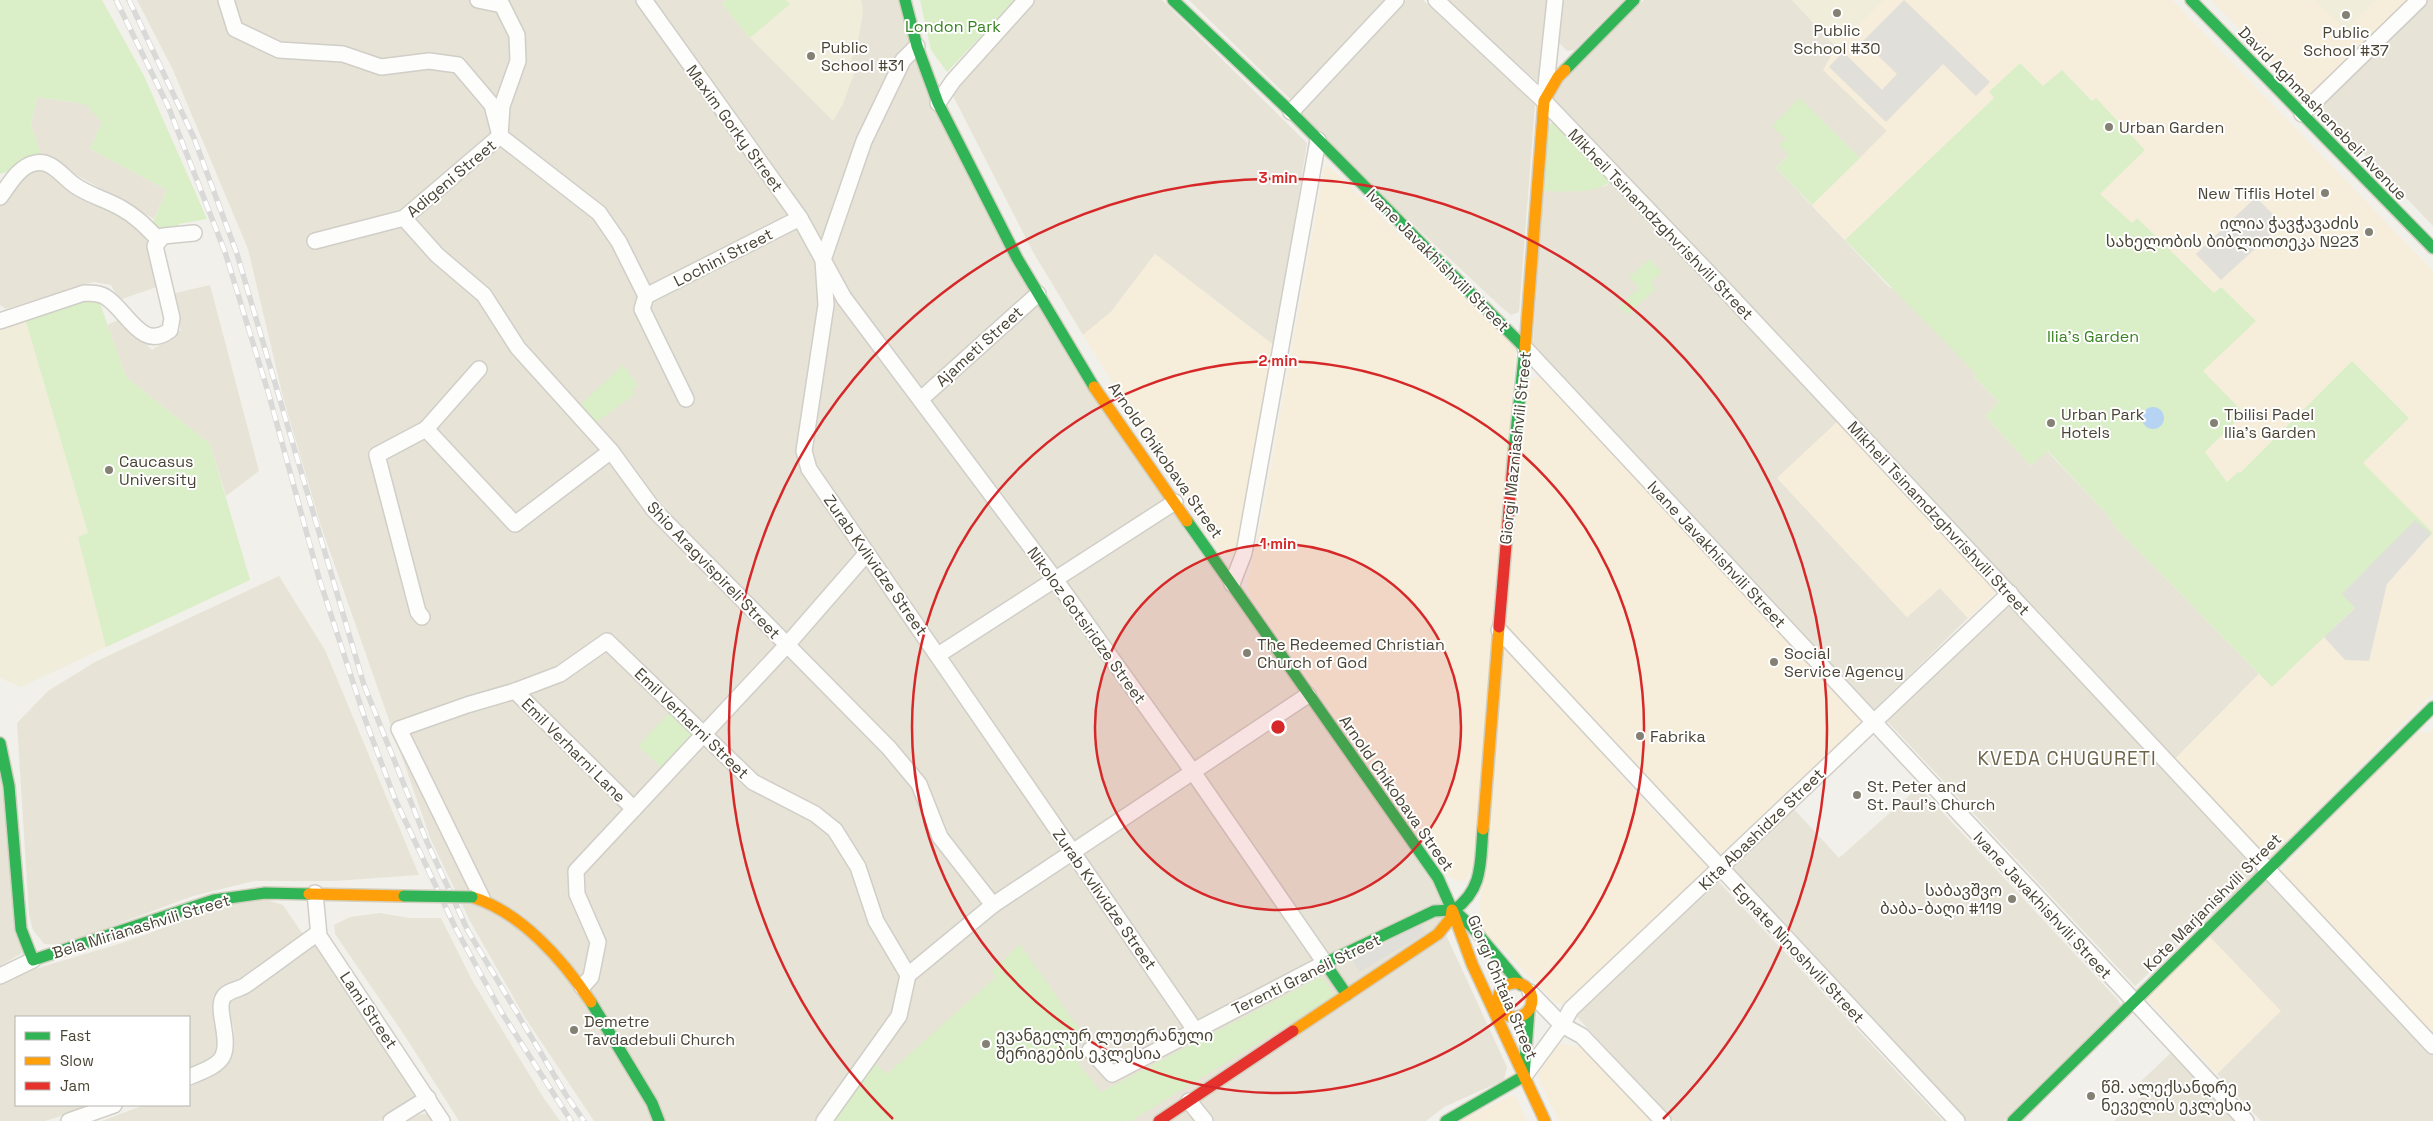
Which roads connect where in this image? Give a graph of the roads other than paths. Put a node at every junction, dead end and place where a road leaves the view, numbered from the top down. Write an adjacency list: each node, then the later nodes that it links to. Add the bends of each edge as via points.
1 (226, 0): 18 (street, via 235,29 279,50 343,54 381,67 429,61 458,65 492,105)
2 (478, 0): 18 (street, via 502,5 517,35 518,61 502,106)
3 (644, 0): 22 (street, Maxim Gorky Street)
4 (905, 0): 13 (main road, Arnold Chikobava Street)
5 (1026, 0): 15 (street, via 953,81)
6 (1173, 0): 16 (main road, Ivane Javakhishvili Street)
7 (1396, 0): 16 (street)
8 (1436, 0): 14 (street, Mikheil Tsinamdzghvrishvili Street)
9 (1555, 0): 14 (street, Giorgi Mazniashvili Street)
10 (1634, 0): 14 (main road, via 1558,77)
11 (2191, 0): 17 (main road, David Aghmashenebeli Avenue)
12 (2419, 0): 17 (street)
13 (917, 46): 15 (main road, Arnold Chikobava Street); 27 (street, Zurab Kvlividze Street, via 903,60 864,141)
14 (1544, 101): 31 (main road, Giorgi Mazniashvili Street); 41 (street, Mikheil Tsinamdzghvrishvili Street)
15 (938, 103): 28 (main road, Arnold Chikobava Street)
16 (1291, 112): 19 (main road, Ivane Javakhishvili Street)
17 (2302, 114): 26 (main road, David Aghmashenebeli Avenue)
18 (500, 136): 21 (street, Adigeni Street); 29 (street, via 599,213)
19 (1318, 140): 31 (main road, Ivane Javakhishvili Street); 40 (street, via 1244,552)
20 (0, 197): 24 (street, via 22,169 36,162 48,164 74,185 122,208)
21 (404, 218): 25 (street, Adigeni Street); 36 (street, Shio Aragvispireli Street, via 436,256 484,295 518,348)
22 (800, 218): 27 (street, Maxim Gorky Street); 29 (street, Lochini Street)
23 (194, 233): 24 (street, via 163,236)
24 (159, 240): 30 (street, via 156,246 172,318 170,330 162,336 150,337 140,331 107,297 95,294 84,293)
25 (315, 240)
26 (2433, 248)
27 (823, 260): 34 (street, Nikoloz Gotsiridze Street, via 844,298); 38 (street, Zurab Kvlividze Street, via 826,304 804,450 810,469)
28 (1038, 294): 34 (street, Ajameti Street); 37 (main road, Arnold Chikobava Street, via 1093,386)
29 (646, 296): 33 (street, via 642,309)
30 (0, 320)
31 (1525, 348): 43 (main road, Giorgi Mazniashvili Street); 49 (street, Ivane Javakhishvili Street)
32 (479, 369): 35 (street)
33 (686, 399)
34 (921, 399): 39 (street, Nikoloz Gotsiridze Street)
35 (426, 428): 36 (street, via 515,524); 42 (street, via 377,456 418,612)
36 (611, 451): 44 (street, Shio Aragvispireli Street, via 654,510)
37 (1175, 502): 39 (street); 40 (main road, Arnold Chikobava Street)
38 (867, 554): 44 (street); 45 (street, Zurab Kvlividze Street)
39 (1054, 578): 45 (street); 53 (street, Nikoloz Gotsiridze Street)
40 (1232, 584): 47 (main road, Arnold Chikobava Street)
41 (2010, 593): 49 (street, Kita Abashidze Street); 57 (street, Mikheil Tsinamdzghvrishvili Street)
42 (422, 617)
43 (1499, 630): 56 (street, Egnate Ninoshvili Street); 60 (main road, Giorgi Mazniashvili Street, via 1479,876)
44 (786, 646): 50 (street); 62 (street, Shio Aragvispireli Street, via 889,748 919,784 940,837)
45 (938, 655): 55 (street, Zurab Kvlividze Street)
46 (515, 692): 50 (street, Emil Verharni Street, via 560,674 607,641); 54 (street, Emil Verharni Lane); 61 (street, Emil Verharni Lane, via 399,728)
47 (1308, 695): 53 (street); 58 (main road, Arnold Chikobava Street)
48 (2433, 707): 57 (main road, Kote Marjanishvili Street)
49 (1874, 723): 56 (street, Kita Abashidze Street); 77 (street, Ivane Javakhishvili Street)
50 (704, 733): 54 (street); 70 (street, Emil Verharni Street, via 753,782 815,814 835,830 858,867 876,921)
51 (0, 743): 52 (main road)
52 (0, 755): 68 (main road, via 8,786 21,929)
53 (1193, 772): 55 (street); 69 (street, Nikoloz Gotsiridze Street)
54 (634, 809): 72 (street, via 576,871 577,894 598,942 591,977)
55 (1073, 852): 62 (street); 80 (street, Zurab Kvlividze Street)
56 (1720, 869): 79 (street, Kita Abashidze Street, via 1571,1009); 98 (street, Egnate Ninoshvili Street)
57 (2267, 870): 77 (main road, Kote Marjanishvili Street); 81 (street, Mikheil Tsinamdzghvrishvili Street)
58 (1441, 883): 60 (main road, via 1459,896); 63 (main road, Arnold Chikobava Street)
59 (315, 893): 61 (main road, Bela Mirianashvili Street, bridge); 65 (street, Lami Street); 68 (main road, Bela Mirianashvili Street, via 265,893 214,900)
60 (1472, 896): 63 (main road); 64 (main road, Giorgi Mazniashvili Street, via 1469,916)
61 (477, 898): 72 (main road, via 503,910 521,925)
62 (993, 905): 70 (street)
63 (1454, 910): 64 (main road, Giorgi Chitaia Street); 66 (main road, Terenti Graneli Street); 67 (main road, Giorgi Chitaia Street); 69 (main road, Terenti Graneli Street, via 1434,911)
64 (1472, 927): 73 (main road, Giorgi Chitaia Street)
65 (318, 933): 84 (street, via 243,987 227,993 222,999 221,1010 227,1043 223,1057 215,1067); 85 (street, Lami Street)
66 (1438, 934): 67 (main road); 75 (main road, Terenti Graneli Street)
67 (1460, 935): 74 (main road, Giorgi Chitaia Street)
68 (33, 960): 71 (street, Bela Mirianashvili Street)
69 (1325, 963): 75 (main road, Nikoloz Gotsiridze Street); 80 (street, Terenti Graneli Street)
70 (908, 975): 92 (street, via 899,1016)
71 (0, 976)
72 (582, 988): 91 (main road, via 652,1103)
73 (1526, 989): 76 (main road, via 1510,984 1502,990); 78 (main road, via 1532,998); 79 (street)
74 (1485, 992): 76 (main road); 83 (main road, Giorgi Chitaia Street)
75 (1347, 995): 86 (main road, Terenti Graneli Street)
76 (1498, 1001): 78 (main road, via 1507,1016 1519,1017)
77 (2134, 1002): 99 (main road, Kote Marjanishvili Street); 100 (street, Ivane Javakhishvili Street)
78 (1529, 1010): 79 (street); 83 (main road, Giorgi Chitaia Street)
79 (1562, 1025): 83 (street, Kita Abashidze Street); 97 (street, via 1582,1036)
80 (1195, 1030): 82 (street, Terenti Graneli Street, via 1112,1074)
81 (2433, 1046)
82 (1090, 1050)
83 (1524, 1076): 95 (main road); 96 (main road, Giorgi Chitaia Street)
84 (190, 1077)
85 (428, 1098): 89 (street); 90 (street, Lami Street)
86 (1189, 1101): 93 (main road, Terenti Graneli Street); 94 (street)
87 (111, 1106): 88 (street)
88 (69, 1121)
89 (391, 1121)
90 (442, 1121)
91 (659, 1121)
92 (824, 1121)
93 (1159, 1121)
94 (1205, 1121)
95 (1446, 1121)
96 (1545, 1121)
97 (1663, 1121)
98 (1957, 1121)
99 (2014, 1121)
100 (2246, 1121)

